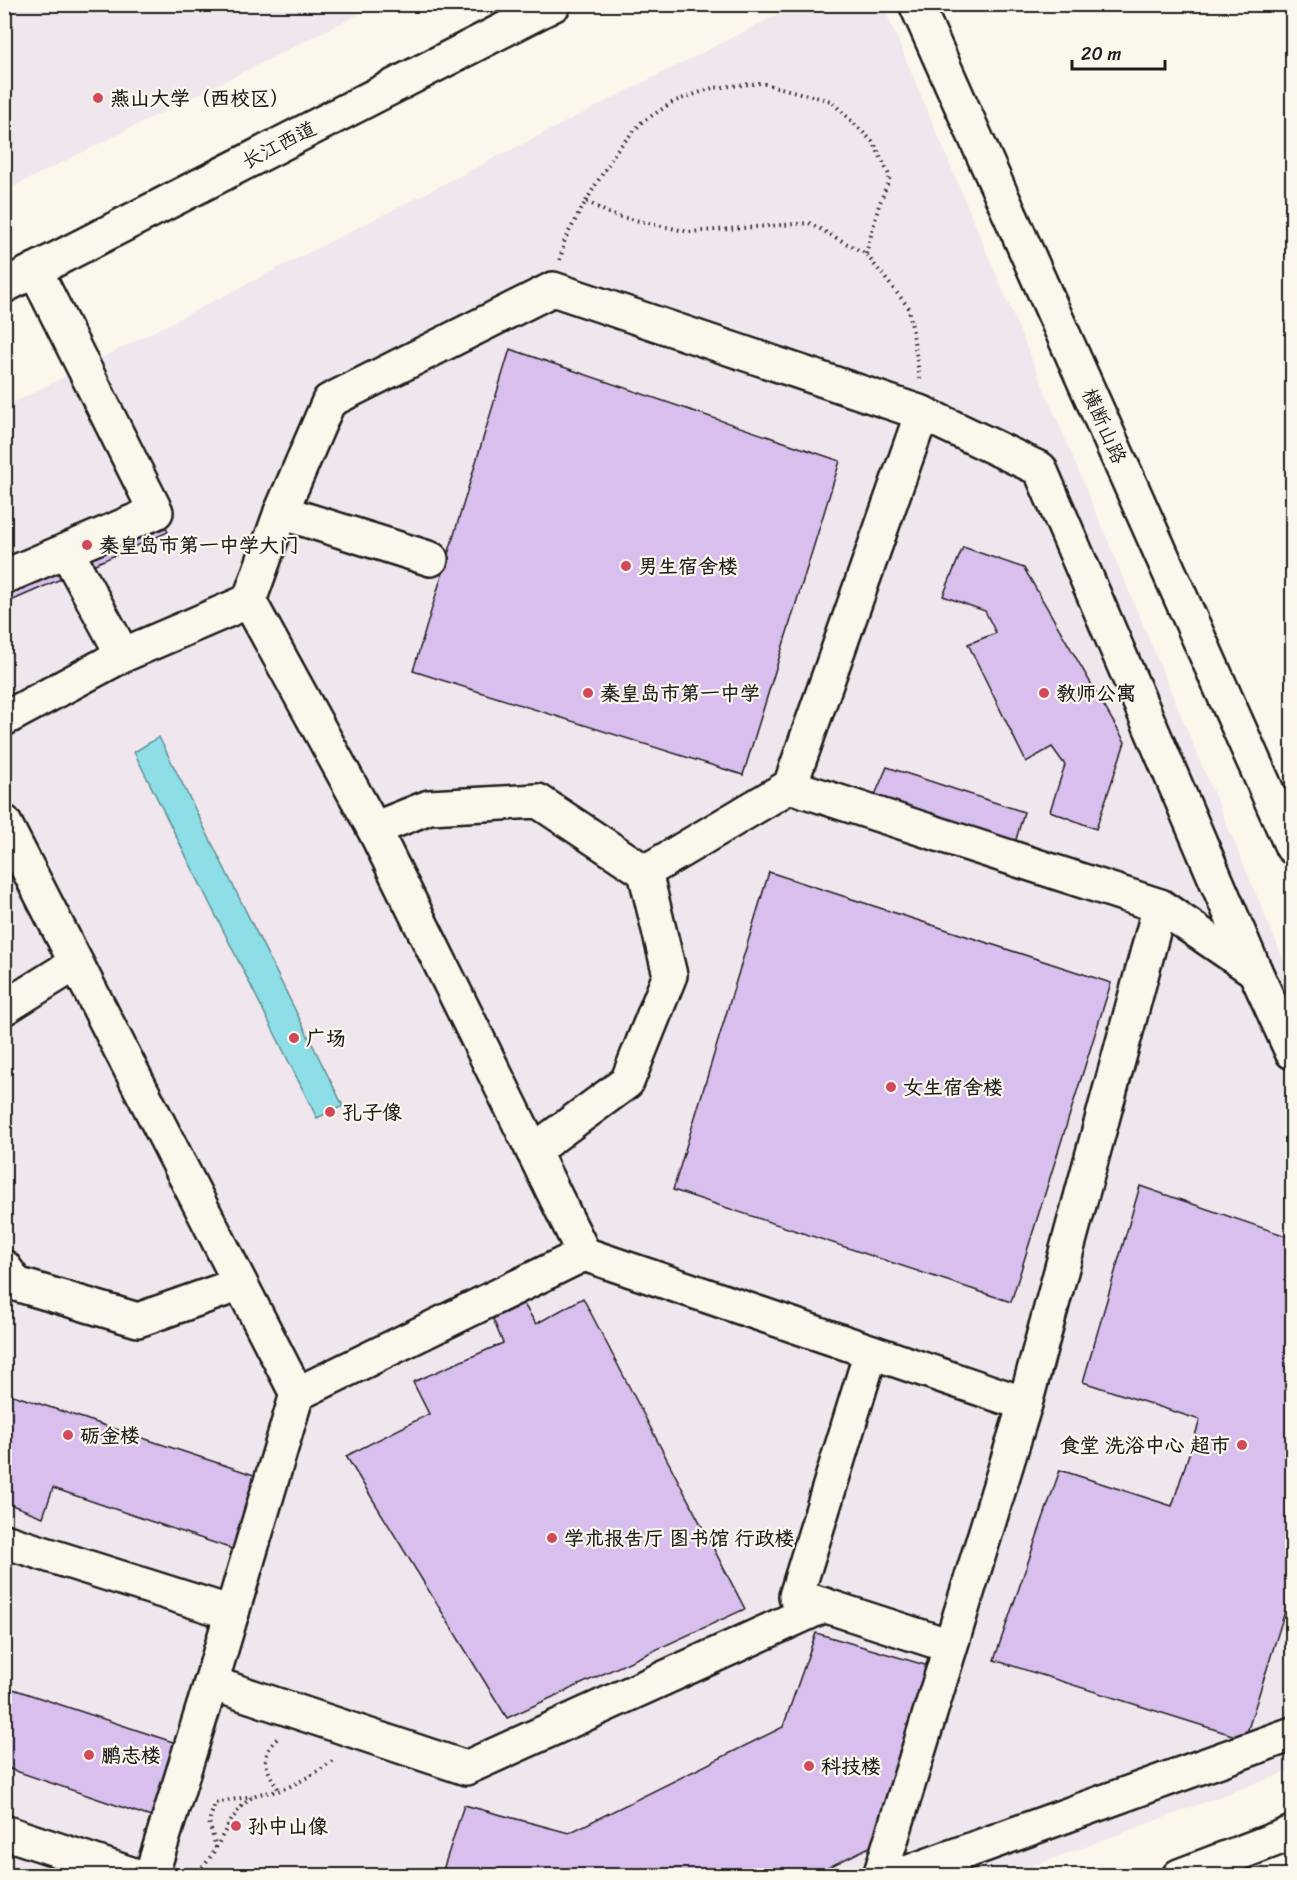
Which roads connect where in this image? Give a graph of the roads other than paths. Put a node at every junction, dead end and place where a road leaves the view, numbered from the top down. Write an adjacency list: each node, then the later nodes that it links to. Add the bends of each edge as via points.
1 (554, 4): 3 (street, 长江西道)
2 (916, 4): 16 (street, 横断山路)
3 (35, 270): 4 (street, 长江西道); 7 (street, via 156,512)
4 (4, 286)
5 (922, 413): 6 (street, via 553,289 328,401); 13 (street); 20 (street, via 1040,469)
6 (281, 512): 8 (street); 10 (street)
7 (67, 552): 9 (street); 11 (street)
8 (431, 559)
9 (4, 577)
10 (249, 601): 11 (street); 15 (street)
11 (123, 656): 12 (street)
12 (4, 718)
13 (790, 786): 17 (street); 18 (street)
14 (4, 822): 19 (street)
15 (374, 829): 17 (street, via 429,807 538,801); 23 (street)
16 (1293, 847)
17 (645, 872): 23 (street, via 670,975 627,1082)
18 (1160, 906): 20 (street); 29 (street)
19 (76, 963): 21 (street); 26 (street)
20 (1255, 971): 22 (street)
21 (4, 1008)
22 (1293, 1052)
23 (533, 1151): 24 (street)
24 (584, 1254): 27 (street); 28 (street)
25 (4, 1267): 26 (street, via 16,1284 138,1320)
26 (240, 1284): 28 (street)
27 (871, 1352): 29 (street); 31 (street, via 796,1596)
28 (297, 1394): 32 (street)
29 (1025, 1404): 33 (street)
30 (4, 1541): 32 (street)
31 (825, 1605): 33 (street); 34 (street, via 466,1768)
32 (232, 1613): 34 (street)
33 (950, 1646): 40 (street)
34 (211, 1683): 39 (street)
35 (1293, 1734): 41 (street)
36 (4, 1832): 38 (street)
37 (1293, 1833): 42 (street)
38 (137, 1875)
39 (151, 1875)
40 (880, 1875)
41 (898, 1875)
42 (1179, 1875)

